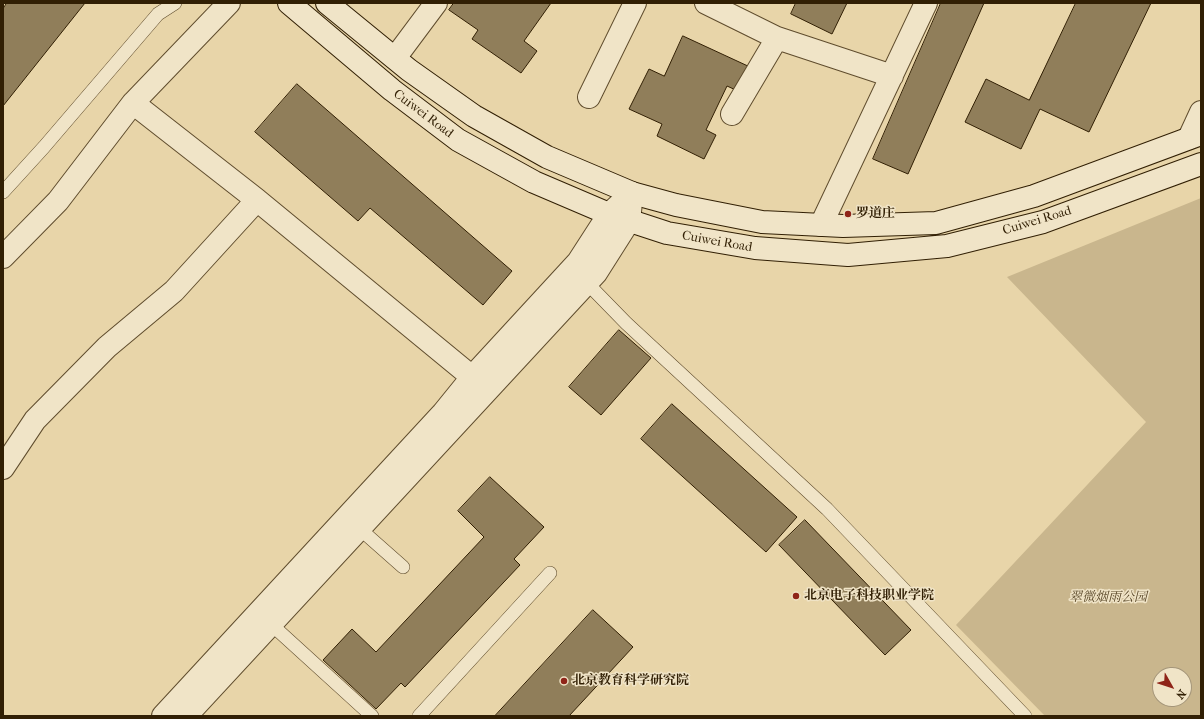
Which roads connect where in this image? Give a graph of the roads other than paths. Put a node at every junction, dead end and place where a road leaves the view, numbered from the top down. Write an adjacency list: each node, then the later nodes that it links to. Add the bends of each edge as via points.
1 (175, 3): 19 (lane, via 158,14)
2 (229, 3): 14 (street)
3 (289, 3): 22 (street, Cuiwei Road, via 392,90 458,140 534,182)
4 (327, 3): 11 (street, Cuiwei Road)
5 (436, 3): 11 (street)
6 (635, 3): 13 (street)
7 (706, 3): 9 (street)
8 (926, 3): 12 (street)
9 (736, 10): 10 (street)
10 (777, 38): 12 (street); 16 (street)
11 (395, 58): 20 (street, Cuiwei Road, via 474,116 547,157)
12 (892, 76): 23 (street)
13 (589, 97)
14 (133, 103): 21 (street); 24 (street, via 58,201)
15 (1201, 112): 17 (street)
16 (732, 114)
17 (1195, 136): 23 (street, Cuiwei Road, via 1034,196 936,223)
18 (1201, 164): 22 (street, Cuiwei Road, via 1043,222 947,246 848,255 755,248 667,233)
19 (3, 192)
20 (632, 193): 22 (street); 23 (street, Cuiwei Road, via 676,206 762,222)
21 (256, 200): 26 (street); 28 (street, via 174,291 106,347 35,420)
22 (619, 217): 25 (street, via 596,273); 26 (street)
23 (821, 225)
24 (3, 257)
25 (587, 283): 27 (street); 37 (lane, via 626,323 827,509)
26 (473, 376): 27 (street); 33 (street, via 443,413)
27 (488, 391): 29 (street)
28 (3, 468)
29 (360, 529): 30 (lane); 32 (street)
30 (402, 567)
31 (550, 573): 36 (lane)
32 (272, 625): 34 (street); 35 (lane)
33 (163, 716)
34 (186, 716)
35 (372, 716)
36 (419, 716)
37 (1025, 716)

